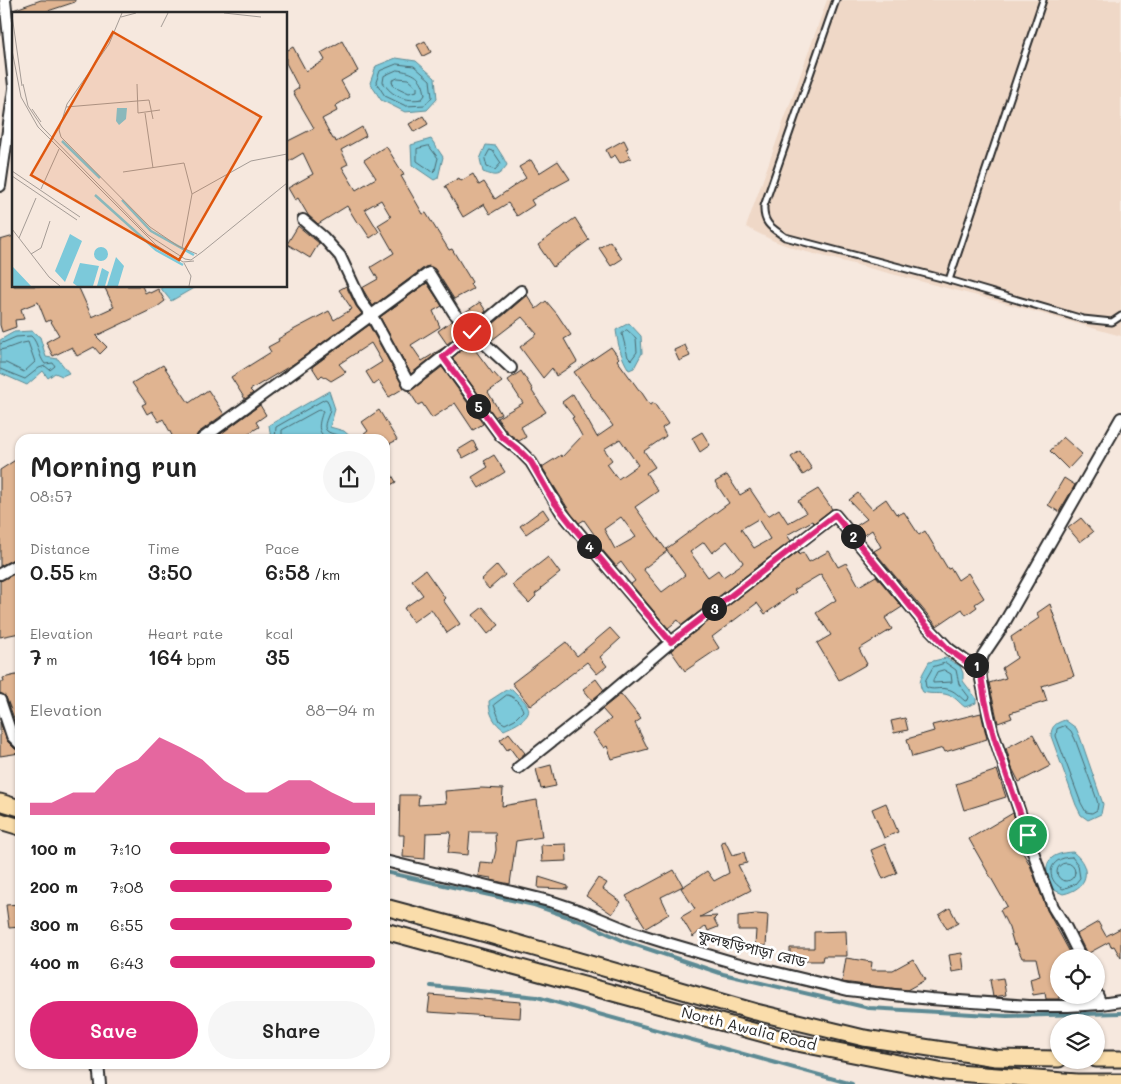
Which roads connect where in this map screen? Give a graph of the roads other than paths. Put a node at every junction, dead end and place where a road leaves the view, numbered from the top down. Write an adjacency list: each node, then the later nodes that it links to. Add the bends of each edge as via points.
1 (5, 0): 4 (street)
2 (836, 0): 8 (lane, via 764,206 763,217 769,226 785,237)
3 (1043, 0): 8 (lane)
4 (12, 68)
5 (12, 102): 6 (street)
6 (0, 186)
7 (304, 220): 10 (street, via 340,256 362,303)
8 (949, 280): 11 (lane, via 1083,318 1112,322)
9 (521, 291): 12 (street)
10 (372, 316): 12 (street, via 429,273 454,313); 13 (street, via 409,384); 16 (street)
11 (1121, 316)
12 (472, 332): 13 (street); 14 (street)
13 (443, 357): 19 (street, via 501,436 531,462 554,502 575,529)
14 (511, 368)
15 (1121, 418): 20 (street)
16 (209, 434)
17 (15, 566): 18 (street)
18 (0, 574)
19 (671, 642): 20 (street, via 835,515 949,650 968,663); 23 (street)
20 (980, 665): 34 (street, via 992,730 1043,881 1053,907)
21 (0, 700): 22 (street)
22 (15, 739)
23 (518, 768)
24 (0, 802): 25 (main road)
25 (15, 806)
26 (0, 822): 27 (main road)
27 (15, 826)
28 (390, 863): 38 (street, ফুলছড়িপাড়া রোড, via 553,902 667,943 848,990 1029,1006)
29 (390, 908): 30 (main road, North Awalia Road)
30 (427, 918): 32 (main road, North Awalia Road); 33 (main road)
31 (390, 932): 33 (main road, North Awalia Road)
32 (481, 933): 35 (main road); 39 (main road, North Awalia Road, via 756,1012 864,1038 996,1058)
33 (421, 941): 35 (main road, North Awalia Road)
34 (1076, 949)
35 (475, 956): 43 (main road, North Awalia Road, via 797,1043 944,1072)
36 (1121, 1000): 37 (street, ফুলছড়িপাড়া রোড)
37 (1105, 1003)
38 (1101, 1004)
39 (1050, 1058)
40 (1105, 1059): 41 (main road)
41 (1121, 1059)
42 (98, 1069): 44 (street)
43 (1121, 1082)
44 (100, 1084)

